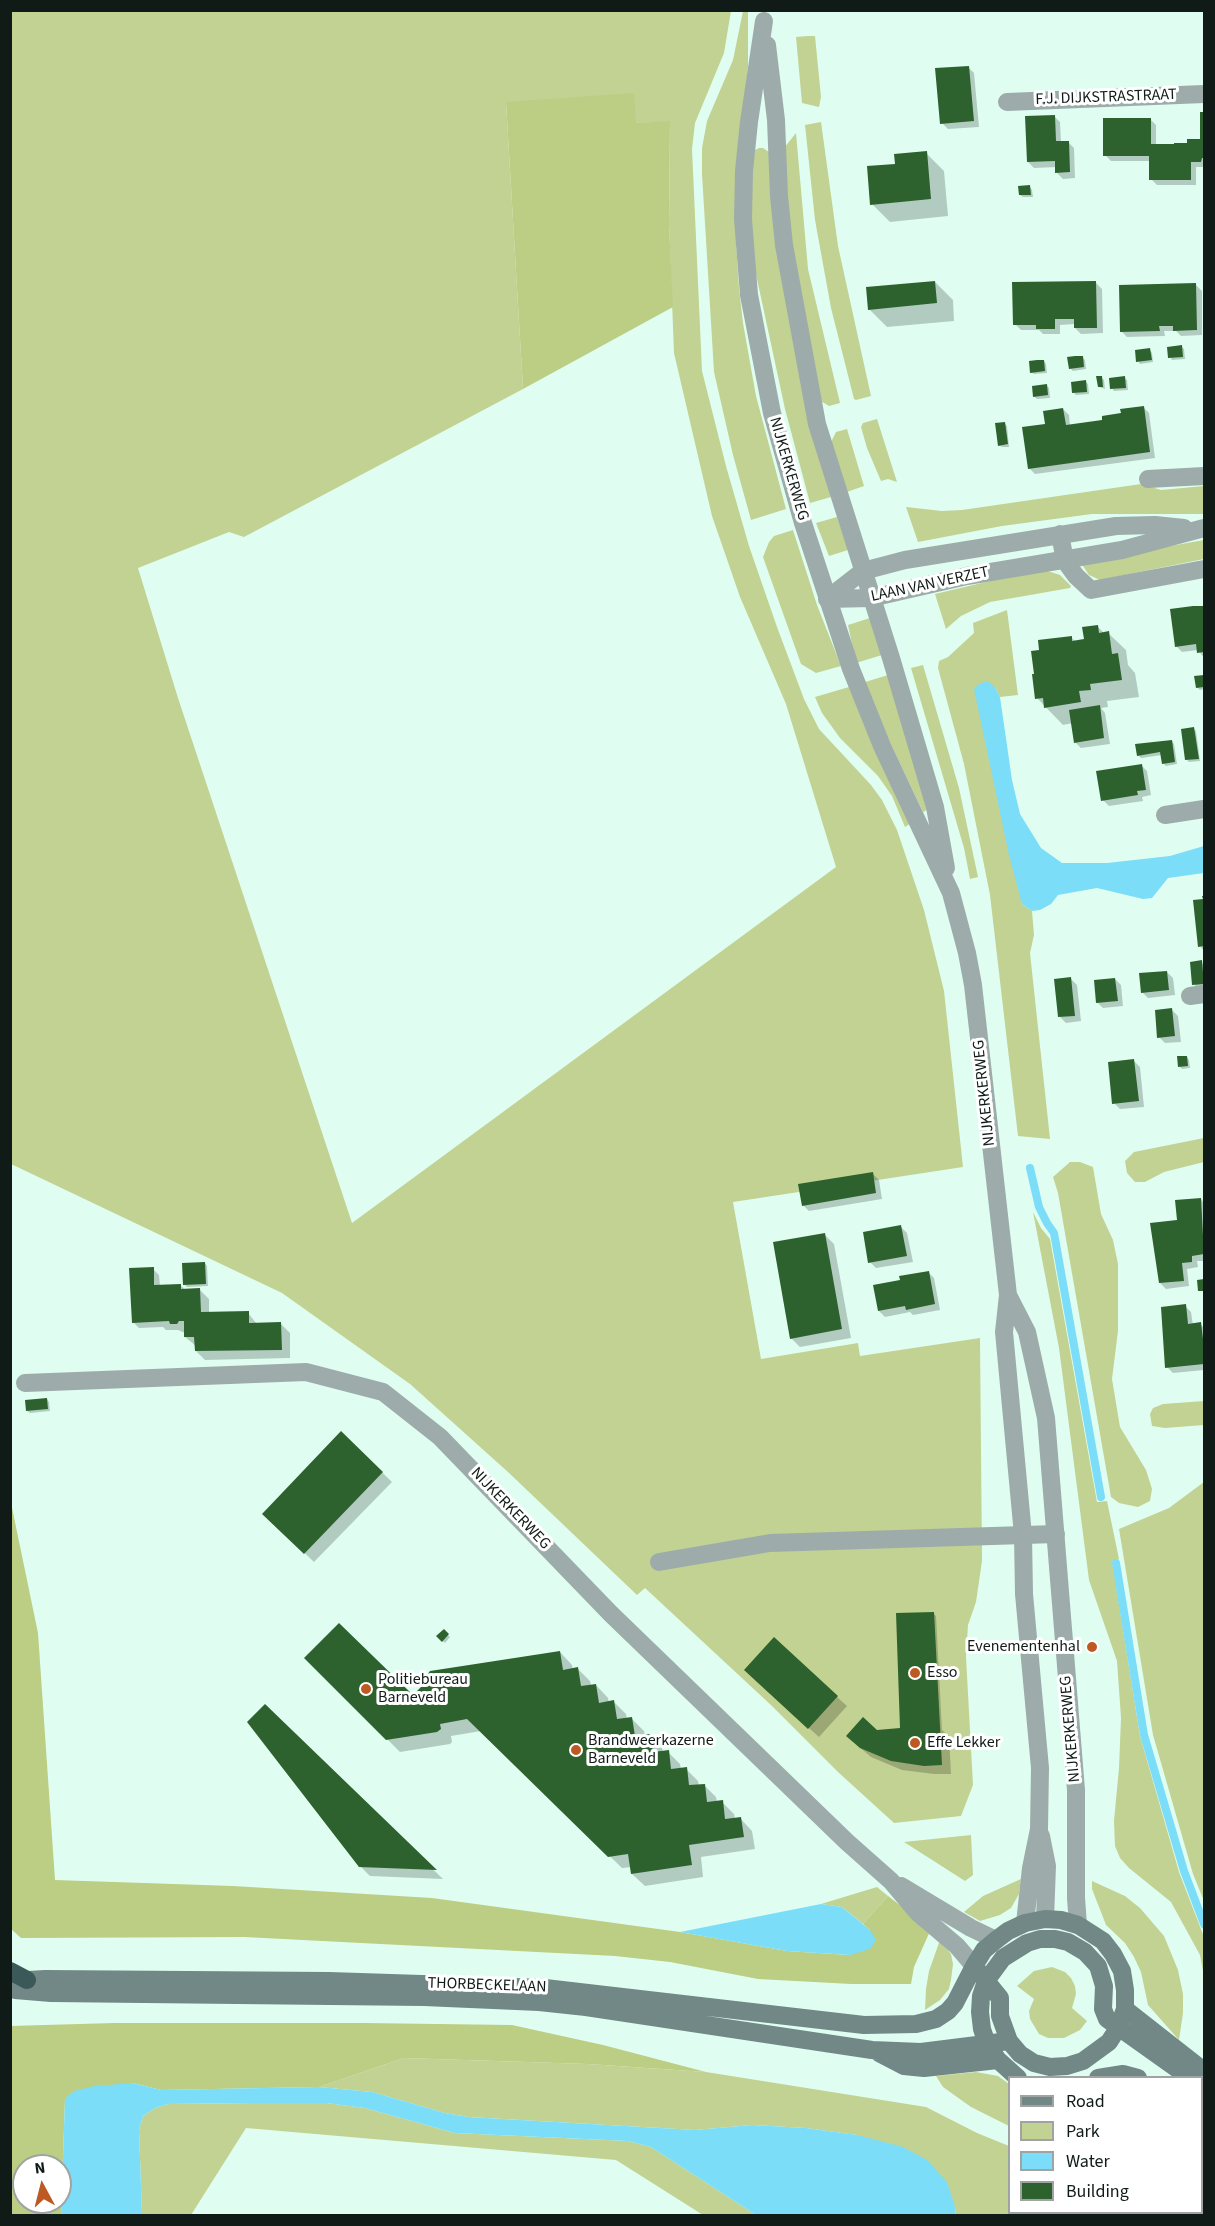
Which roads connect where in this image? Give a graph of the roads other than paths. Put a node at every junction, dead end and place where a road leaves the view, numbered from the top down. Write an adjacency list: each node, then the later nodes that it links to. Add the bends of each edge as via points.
1 (764, 16): 10 (street, NIJKERKERWEG, via 784,245 805,368 817,424); 12 (street, NIJKERKERWEG, via 744,171 749,295 772,413)
2 (1204, 94): 3 (street, F.J. DIJKSTRASTRAAT)
3 (1008, 102)
4 (1204, 476): 5 (street)
5 (1148, 479)
6 (1200, 528): 7 (street, LAAN VAN VERZET, via 1116,526); 8 (street, LAAN VAN VERZET)
7 (1060, 534): 8 (street); 10 (street, LAAN VAN VERZET, via 904,560)
8 (1065, 561): 9 (street, via 1091,590); 11 (street, LAAN VAN VERZET, via 967,576)
9 (1204, 569)
10 (863, 571): 11 (street, NIJKERKERWEG); 12 (street, LAAN VAN VERZET)
11 (871, 598): 12 (street, LAAN VAN VERZET); 15 (street, NIJKERKERWEG, via 935,807)
12 (827, 599): 15 (street, NIJKERKERWEG, via 882,746)
13 (1204, 809): 14 (street)
14 (1165, 814)
15 (951, 893): 16 (street, NIJKERKERWEG, via 972,985)
16 (1008, 1294): 18 (street, NIJKERKERWEG, via 1027,1332 1046,1418); 19 (street, NIJKERKERWEG, via 1004,1332)
17 (26, 1383): 22 (street, NIJKERKERWEG, via 306,1372 382,1392 441,1437 617,1621)
18 (1056, 1534): 19 (street); 25 (street, NIJKERKERWEG, via 1076,1790)
19 (1023, 1535): 20 (street, via 770,1543); 21 (street, NIJKERKERWEG, via 1024,1594 1040,1768)
20 (659, 1562)
21 (1039, 1828): 23 (street, NIJKERKERWEG, via 1047,1866); 24 (street, NIJKERKERWEG, via 1030,1868)
22 (891, 1881): 27 (street, NIJKERKERWEG); 28 (street, NIJKERKERWEG, via 918,1913 951,1940)
23 (1046, 1919): 24 (main road); 25 (main road); 26 (main road)
24 (1025, 1923): 27 (main road)
25 (1078, 1925): 33 (main road, via 1103,1941 1113,1954 1122,1971)
26 (1040, 1939): 31 (main road, via 1014,1949 993,1968); 34 (main road, via 1068,1942 1098,1966 1104,1986 1103,2009 1107,2019)
27 (996, 1940): 28 (main road)
28 (974, 1966): 30 (main road, THORBECKELAAN, via 955,2003 936,2019 916,2024 864,2025 545,1988 340,1982); 31 (main road)
29 (10, 1971): 30 (highway)
30 (19, 1981)
31 (986, 1981): 35 (main road, via 1000,1998 1000,2016); 36 (main road, via 980,2012)
32 (10, 1989): 37 (main road, THORBECKELAAN, via 539,2002)
33 (1125, 2009): 34 (main road); 39 (main road)
34 (1118, 2028): 40 (main road, via 1097,2053); 42 (main road)
35 (1009, 2041): 36 (main road, THORBECKELAAN); 40 (main road, via 1034,2063)
36 (987, 2044): 37 (main road, THORBECKELAAN, via 921,2052); 38 (main road)
37 (872, 2050): 38 (main road, THORBECKELAAN, via 904,2066 924,2068)
38 (998, 2060): 41 (main road)
39 (1204, 2071)
40 (1066, 2072)
41 (1016, 2076)
42 (1187, 2076)

